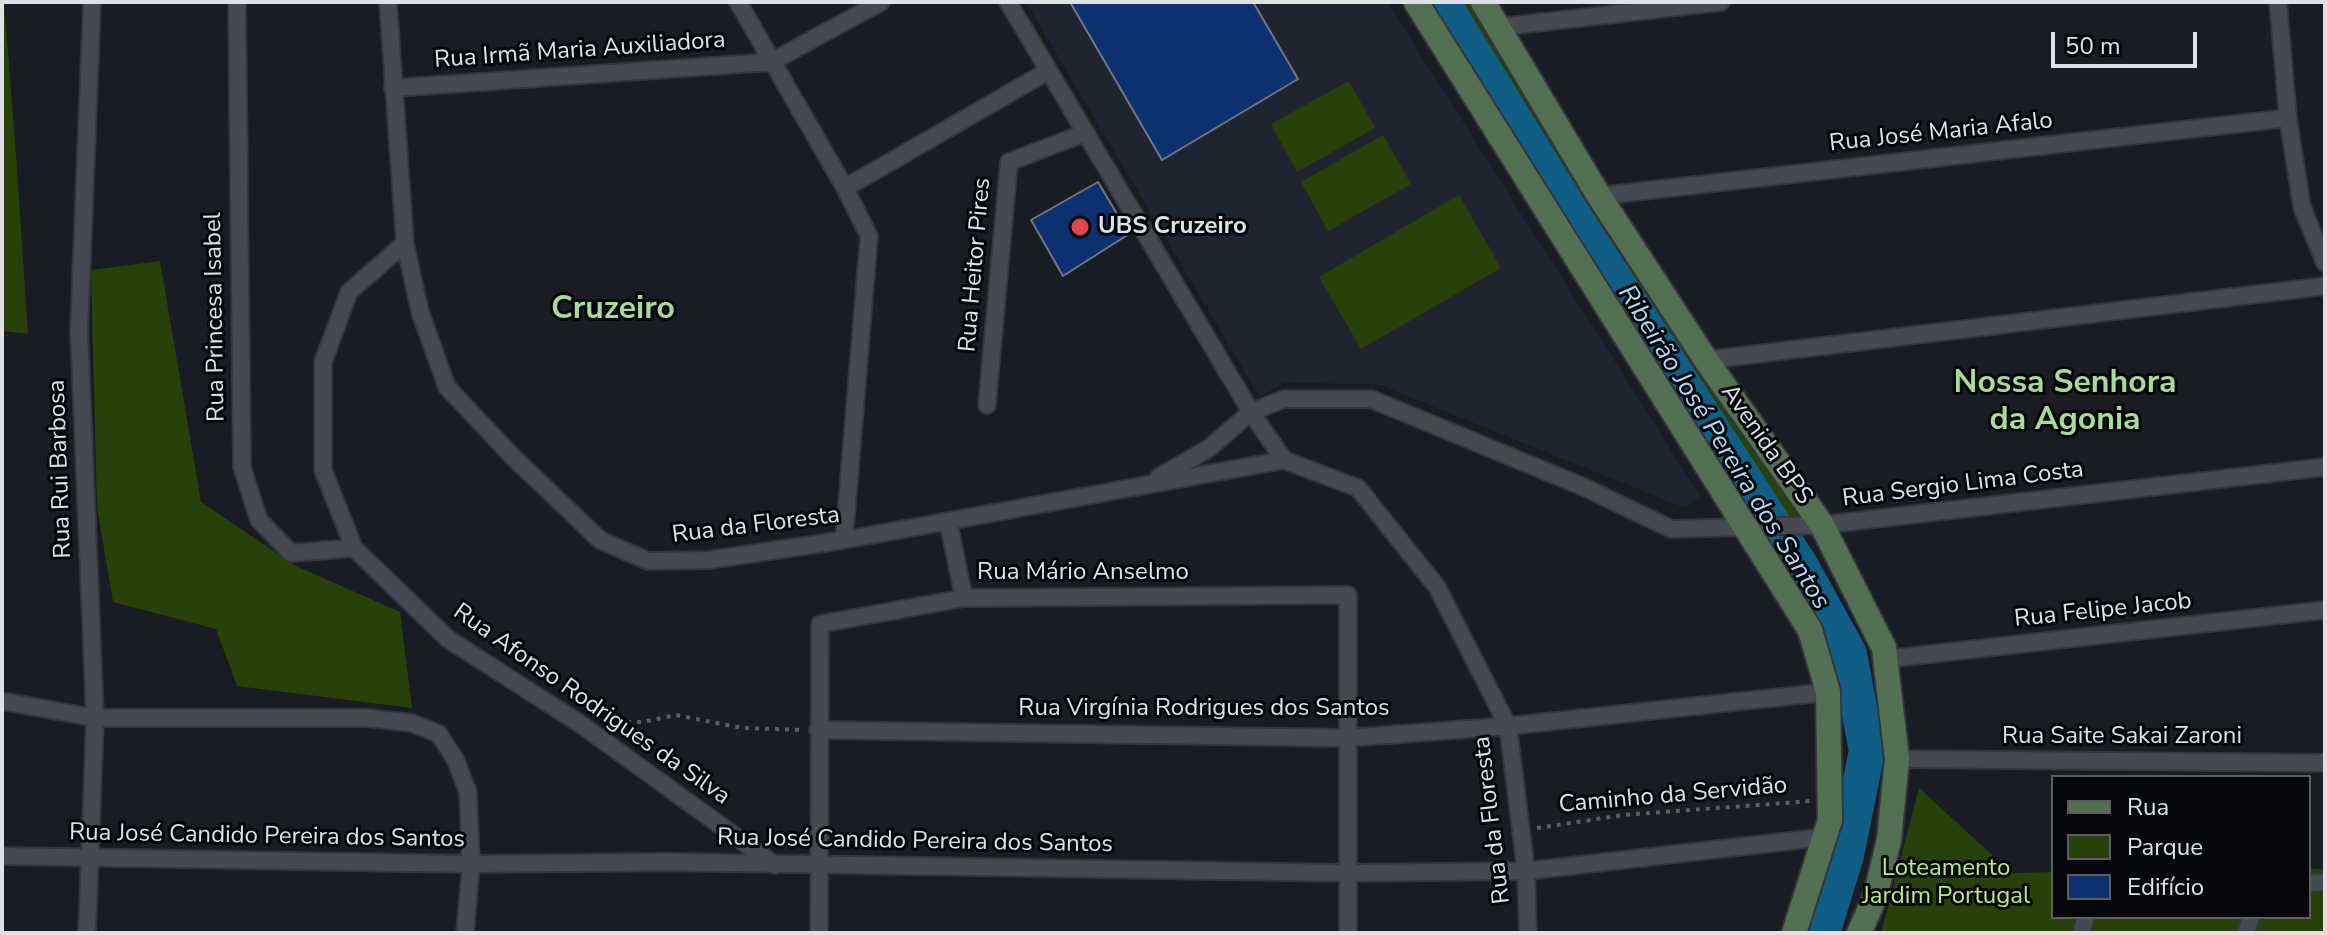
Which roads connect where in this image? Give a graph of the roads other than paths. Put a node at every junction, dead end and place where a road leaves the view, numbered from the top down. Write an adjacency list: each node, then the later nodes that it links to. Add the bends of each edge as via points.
1 (92, 2): 39 (street, Rua Rui Barbosa, via 79,331)
2 (237, 2): 33 (street, Rua Princesa Isabel, via 242,467 259,520 291,553)
3 (388, 2): 15 (street, Rua da Floresta)
4 (738, 2): 13 (street)
5 (881, 2): 13 (street)
6 (1008, 2): 14 (street)
7 (1416, 2): 31 (main road)
8 (1483, 2): 12 (main road, Avenida BPS)
9 (1721, 2): 11 (street)
10 (2278, 2): 16 (street)
11 (1639, 6): 12 (street)
12 (1499, 27): 19 (main road, Avenida BPS)
13 (771, 62): 15 (street, Rua Irmã Maria Auxiliadora); 18 (street)
14 (1048, 71): 17 (street); 18 (street)
15 (393, 88): 20 (street, Rua da Floresta)
16 (2288, 118): 19 (street, Rua José Maria Afalo); 21 (street, via 2302,207)
17 (1085, 133): 24 (street, Rua Heitor Pires, via 1009,162); 25 (street)
18 (845, 188): 32 (street, via 869,236)
19 (1599, 196): 23 (main road, Avenida BPS)
20 (405, 243): 32 (street, Rua da Floresta, via 420,312 447,387 600,540 648,561 709,560); 33 (street, Rua Afonso Rodrigues da Silva, via 349,292 323,362 323,470)
21 (2325, 263)
22 (2325, 286): 23 (street)
23 (1706, 360): 30 (main road, Avenida BPS)
24 (987, 405)
25 (1251, 412): 26 (street); 28 (street, via 1208,449); 31 (street, Rua Sergio Lima Costa, via 1284,399 1371,399 1671,529)
26 (1284, 460): 28 (street, Rua da Floresta); 40 (street, Rua da Floresta, via 1358,488 1437,587)
27 (2325, 467): 30 (street, Rua Sergio Lima Costa)
28 (1147, 484): 29 (street, Rua da Floresta)
29 (948, 521): 32 (street, Rua da Floresta); 34 (street)
30 (1817, 525): 31 (street, Rua Sergio Lima Costa); 36 (main road, Avenida BPS)
31 (1744, 527): 37 (main road, via 1810,630)
32 (844, 540)
33 (354, 548): 49 (street, Rua Afonso Rodrigues da Silva, via 448,639 579,723)
34 (964, 598): 41 (street, Rua Mário Anselmo, via 820,624); 42 (street, Rua Mário Anselmo, via 1348,595)
35 (2325, 610): 36 (street, Rua Felipe Jacob)
36 (1886, 659): 43 (main road, Avenida BPS)
37 (1828, 692): 40 (street, Rua Virgínia Rodrigues dos Santos); 45 (main road)
38 (2, 701): 39 (street)
39 (95, 718): 47 (street, Rua Rui Barbosa); 48 (street, via 368,718 412,723 439,734 456,761 468,792)
40 (1508, 726): 42 (street, Rua Virgínia Rodrigues dos Santos); 51 (street, Rua da Floresta)
41 (818, 730): 42 (street, Rua Virgínia Rodrigues dos Santos); 50 (street)
42 (1347, 738): 52 (street)
43 (1908, 759): 44 (street, Rua Saite Sakai Zaroni); 59 (main road, Avenida BPS, via 1875,897)
44 (2325, 763)
45 (1825, 837): 51 (street, Rua José Candido Pereira dos Santos); 58 (main road)
46 (2, 856): 47 (street, Rua José Candido Pereira dos Santos)
47 (89, 859): 48 (street, Rua José Candido Pereira dos Santos); 53 (street, Rua Rui Barbosa)
48 (471, 864): 49 (street, Rua José Candido Pereira dos Santos); 54 (street)
49 (775, 865): 50 (street, Rua José Candido Pereira dos Santos)
50 (820, 865): 52 (street, Rua José Candido Pereira dos Santos); 55 (street)
51 (1526, 871): 52 (street, Rua José Candido Pereira dos Santos); 57 (street, Rua da Floresta)
52 (1347, 873): 56 (street)
53 (87, 933)
54 (465, 933)
55 (819, 933)
56 (1348, 933)
57 (1528, 933)
58 (1794, 933)
59 (1859, 933)

